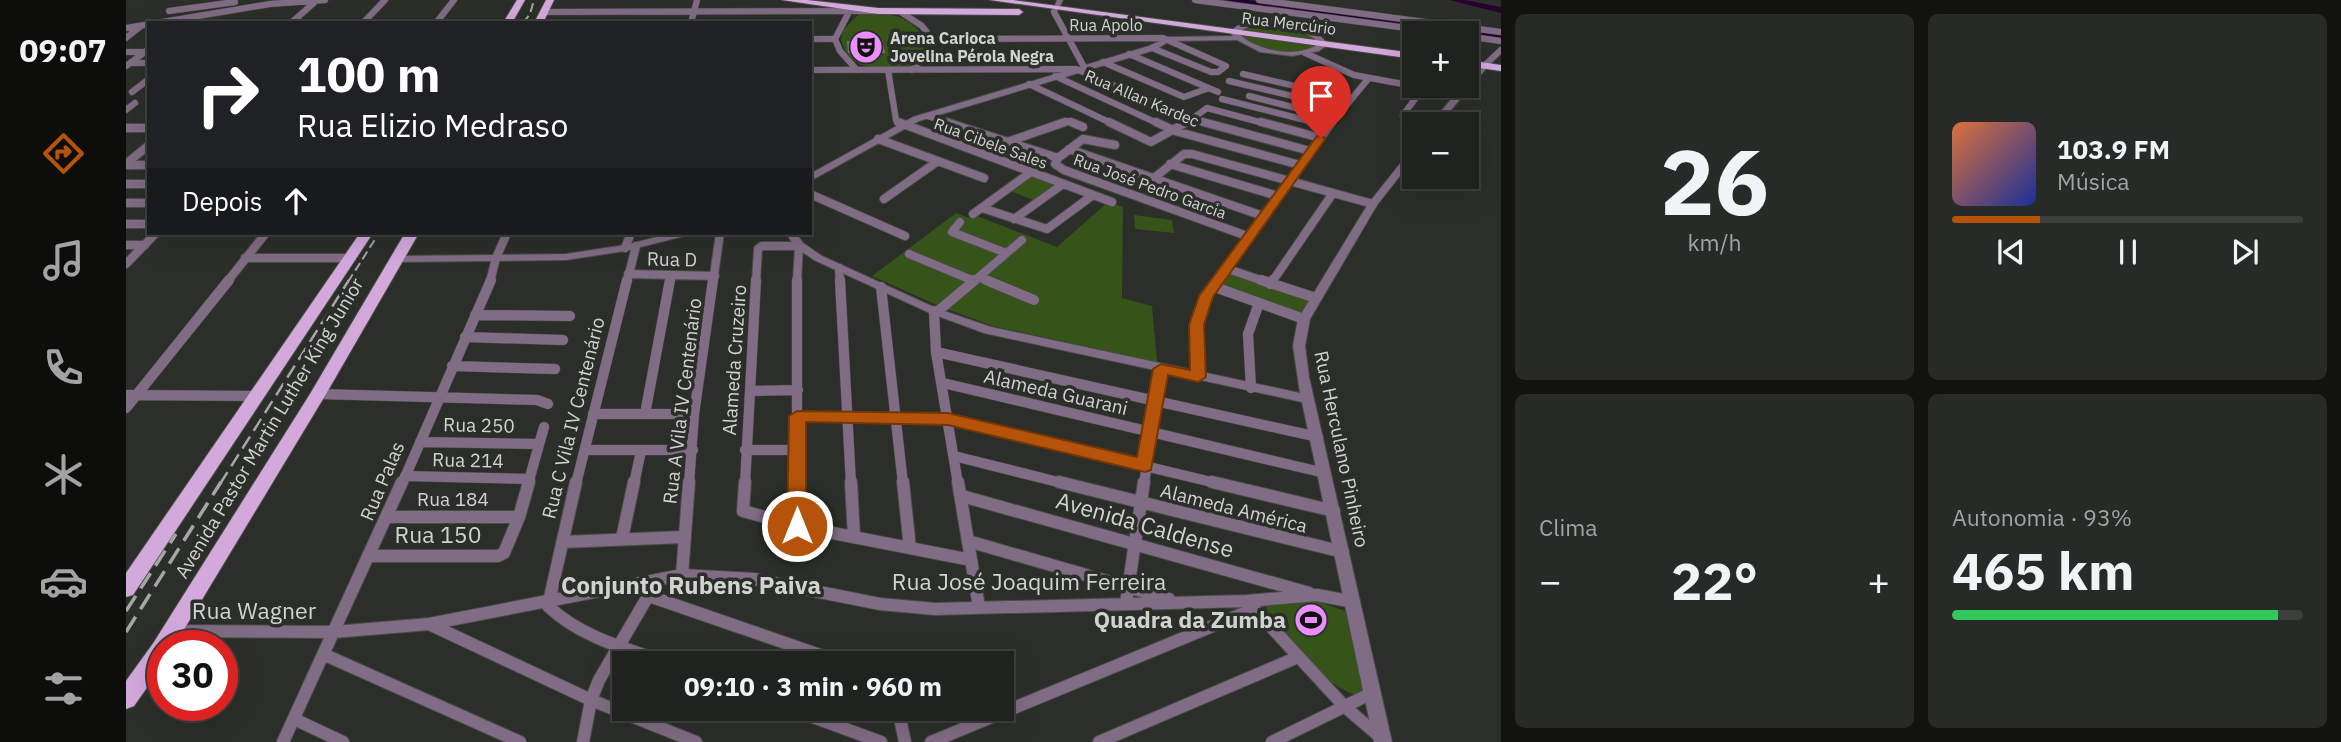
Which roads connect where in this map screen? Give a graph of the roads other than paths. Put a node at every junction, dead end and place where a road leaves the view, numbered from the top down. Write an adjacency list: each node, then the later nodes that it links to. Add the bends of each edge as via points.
1 (202, 0): 16 (street)
2 (316, 0): 3 (street); 28 (street); 30 (street)
3 (325, 0)
4 (385, 0): 31 (street)
5 (454, 0): 32 (street)
6 (521, 0): 33 (main road)
7 (550, 0): 22 (main road)
8 (600, 0): 23 (street)
9 (648, 0): 24 (street)
10 (697, 0): 25 (street)
11 (786, 0): 17 (main road)
12 (994, 0): 19 (main road)
13 (1195, 0): 21 (street)
14 (1259, 0): 41 (street)
15 (235, 2): 16 (street)
16 (189, 3): 28 (street, via 169,10)
17 (834, 3): 20 (main road); 26 (street)
18 (1056, 7): 19 (main road, Rua Mercúrio); 42 (main road, Rua Mercúrio); 48 (street)
19 (1035, 9): 27 (main road)
20 (847, 10): 26 (street); 27 (main road); 46 (street)
21 (1283, 11): 38 (street); 39 (street)
22 (545, 12): 23 (street); 34 (main road)
23 (595, 12): 24 (street)
24 (643, 12): 25 (street)
25 (694, 12): 26 (street); 35 (street)
26 (814, 12)
27 (901, 12): 47 (street)
28 (169, 19): 29 (street)
29 (156, 21)
30 (293, 21)
31 (365, 21)
32 (438, 21)
33 (508, 21)
34 (539, 21)
35 (692, 21)
36 (144, 23): 37 (street); 40 (street); 43 (street)
37 (147, 23)
38 (1280, 23): 42 (street, via 1248,23 1236,28); 51 (street, via 1315,33)
39 (1402, 27)
40 (126, 28)
41 (1501, 32)
42 (1235, 35): 49 (street, Rua Apolo); 51 (main road, Rua Mercúrio); 56 (street, via 1264,50)
43 (126, 38)
44 (1479, 38): 50 (street)
45 (812, 39): 46 (street)
46 (835, 39): 67 (street)
47 (932, 39): 48 (street, Rua Apolo); 69 (street, via 929,52)
48 (1069, 39): 49 (street, Rua Apolo); 64 (street)
49 (1168, 39): 52 (street); 52 (street, via 1226,65 1214,73)
50 (1501, 41)
51 (1324, 44): 56 (street); 58 (main road, Rua Mercúrio)
52 (1152, 48): 57 (street)
53 (1501, 50): 63 (street)
54 (126, 52): 55 (street)
55 (146, 53): 62 (street)
56 (1305, 53): 73 (street)
57 (1129, 54): 59 (street); 78 (street)
58 (1402, 54)
59 (1103, 62): 64 (street); 78 (street, via 1184,97)
60 (147, 63): 62 (street)
61 (1479, 64): 63 (main road)
62 (128, 65)
63 (1485, 65): 65 (main road); 70 (street)
64 (1080, 68): 69 (street); 72 (street); 89 (street)
65 (1501, 68)
66 (812, 70): 67 (street)
67 (857, 70): 68 (street)
68 (888, 70): 69 (street); 90 (street, via 896,120)
69 (912, 70)
70 (1479, 72)
71 (1243, 74): 82 (street)
72 (1055, 76): 76 (street); 95 (street, Rua Allan Kardec)
73 (1368, 79): 77 (street); 82 (street)
74 (147, 81): 79 (street)
75 (1229, 81): 84 (street)
76 (1029, 84): 87 (street); 95 (street, via 1151,142)
77 (1402, 84)
78 (1209, 88): 91 (street)
79 (132, 92)
80 (1249, 96): 88 (street)
81 (1456, 98): 86 (street)
82 (1351, 99): 84 (street)
83 (135, 103): 85 (street)
84 (1343, 108): 88 (street)
85 (126, 110)
86 (1445, 112)
87 (927, 116): 90 (street); 99 (street)
88 (1336, 118): 91 (street)
89 (1191, 119): 95 (street); 96 (street, via 1207,108); 103 (street)
90 (901, 125): 98 (street); 111 (street, Rua Cibele Sales)
91 (1329, 126): 96 (street)
92 (145, 127): 94 (street); 97 (street)
93 (1083, 127): 99 (street, via 1068,121)
94 (126, 128)
95 (1175, 131): 109 (street, Rua Allan Kardec)
96 (1321, 138): 103 (street)
97 (126, 139)
98 (878, 139): 105 (street); 112 (street)
99 (1010, 141): 104 (street)
100 (1115, 145): 102 (street, Rua José Pedro Garcia, via 1083,139)
101 (147, 147): 107 (street)
102 (1069, 149): 104 (street, Rua José Pedro Garcia); 114 (street)
103 (1310, 151): 109 (street)
104 (1058, 158): 119 (street, Rua José Pedro Garcia, via 1055,164 1060,169)
105 (938, 161): 113 (street); 124 (street)
106 (1170, 164): 114 (street); 115 (street, via 1192,153); 123 (street)
107 (126, 165): 108 (street)
108 (147, 165)
109 (1300, 165): 115 (street)
110 (1402, 167): 127 (street, Rua Herculano Pinheiro)
111 (1031, 173): 118 (street, Rua Cibele Sales); 128 (street)
112 (812, 177)
113 (984, 178)
114 (1154, 178): 130 (street)
115 (1289, 181): 120 (street); 123 (street)
116 (126, 184): 117 (street)
117 (147, 184)
118 (1063, 184): 122 (street, Rua Cibele Sales); 131 (street)
119 (1122, 191): 122 (street, Rua Cibele Sales, via 1112,200); 145 (street, Rua José Pedro Garcia)
120 (1333, 193): 127 (street); 164 (street)
121 (812, 195): 144 (street)
122 (1093, 195): 131 (street, via 1047,229)
123 (1278, 196): 130 (street)
124 (884, 199)
125 (126, 203): 126 (street)
126 (147, 203)
127 (1373, 204): 167 (street, Rua Herculano Pinheiro)
128 (982, 208): 129 (street); 131 (street)
129 (973, 214)
130 (1263, 216): 145 (street)
131 (1014, 219)
132 (960, 222): 151 (street, via 952,232)
133 (126, 224): 134 (street)
134 (147, 224)
135 (154, 235): 148 (street)
136 (264, 235): 153 (street)
137 (365, 235): 154 (main road, Avenida Pastor Martin Luther King Junior)
138 (411, 235): 156 (main road, Avenida Pastor Martin Luther King Junior)
139 (506, 235): 155 (street, Rua Palas)
140 (631, 235): 150 (street, Rua C Vila IV Centenário)
141 (676, 235): 150 (street)
142 (720, 235): 162 (street, Rua A Vila IV Centenário)
143 (792, 235): 149 (street)
144 (905, 236)
145 (1247, 236): 159 (street)
146 (1021, 240): 151 (street)
147 (126, 245): 148 (street)
148 (145, 245): 157 (street)
149 (798, 245): 158 (street); 183 (street); 184 (street, Alameda Cruzeiro, via 758,249)
150 (631, 247): 155 (street, via 566,257); 160 (street, Rua C Vila IV Centenário)
151 (1006, 253): 163 (street)
152 (909, 254): 163 (street)
153 (245, 258): 154 (street); 186 (street)
154 (348, 258): 187 (main road, Avenida Pastor Martin Luther King Junior)
155 (496, 258): 156 (street); 171 (street, Rua Palas)
156 (396, 259): 185 (main road, Avenida Pastor Martin Luther King Junior)
157 (126, 264)
158 (839, 268): 166 (street); 197 (street)
159 (1225, 268): 164 (street); 165 (street)
160 (628, 274): 161 (street, Rua D); 193 (street, Rua C Vila IV Centenário)
161 (671, 275): 162 (street, Rua D); 194 (street)
162 (715, 276): 195 (street, Rua A Vila IV Centenário)
163 (976, 279): 168 (street); 170 (street)
164 (1270, 284): 167 (street)
165 (1212, 286): 169 (street); 180 (street, via 1196,325)
166 (881, 287): 170 (street); 198 (street)
167 (1316, 299): 173 (street, Rua Herculano Pinheiro)
168 (1034, 300)
169 (1259, 303): 173 (street); 182 (street, via 1247,339)
170 (936, 311): 176 (street); 179 (street, via 1013,337)
171 (475, 315): 172 (street); 174 (street, Rua Palas)
172 (570, 316)
173 (1304, 319): 189 (street, Rua Herculano Pinheiro, via 1299,346)
174 (465, 337): 175 (street); 177 (street, Rua Palas)
175 (563, 340)
176 (936, 352): 181 (street); 190 (street)
177 (453, 366): 178 (street); 188 (street, Rua Palas)
178 (555, 369)
179 (1161, 369): 180 (street); 190 (street)
180 (1198, 377): 182 (street)
181 (943, 383): 199 (street); 201 (street, Alameda Guarani)
182 (1251, 388): 189 (street)
183 (797, 390): 184 (street); 196 (street)
184 (750, 391): 207 (street, Alameda Cruzeiro)
185 (318, 394): 188 (street); 245 (main road, Avenida Pastor Martin Luther King Junior)
186 (131, 396): 187 (street); 192 (street)
187 (257, 396): 235 (main road, Avenida Pastor Martin Luther King Junior)
188 (439, 396): 191 (street); 203 (street, Rua Palas)
189 (1308, 399): 202 (street, Rua Herculano Pinheiro)
190 (1155, 401): 201 (street); 202 (street)
191 (548, 404)
192 (126, 408)
193 (593, 414): 194 (street); 205 (street, Rua C Vila IV Centenário)
194 (645, 414): 195 (street)
195 (694, 414): 206 (street, Rua A Vila IV Centenário)
196 (797, 416): 197 (street); 208 (street)
197 (846, 418): 198 (street); 222 (street)
198 (895, 418): 199 (street); 227 (street)
199 (948, 419): 210 (street); 211 (street)
200 (544, 427): 204 (street, Rua 250)
201 (1150, 431): 211 (street); 212 (street, Alameda Guarani)
202 (1318, 437): 212 (street, Rua Herculano Pinheiro)
203 (419, 442): 204 (street, Rua 250); 213 (street, Rua Palas)
204 (538, 444): 214 (street, Rua 250)
205 (585, 450): 209 (street); 225 (street, Rua C Vila IV Centenário)
206 (693, 450): 209 (street); 221 (street, Rua A Vila IV Centenário)
207 (745, 450): 208 (street); 220 (street, Alameda Cruzeiro, via 744,512)
208 (798, 450): 220 (street)
209 (640, 451): 223 (street)
210 (954, 456): 215 (street); 216 (street, Alameda América)
211 (1145, 465): 216 (street); 217 (street)
212 (1325, 473): 217 (street, Rua Herculano Pinheiro)
213 (405, 476): 214 (street, Rua 214); 218 (street, Rua Palas)
214 (530, 479): 219 (street, Rua 250)
215 (962, 496): 224 (street); 226 (street, Avenida Caldense)
216 (1139, 503): 226 (street); 228 (street, Alameda América)
217 (1334, 511): 228 (street, Rua Herculano Pinheiro)
218 (387, 517): 219 (street, Rua 184); 230 (street, Rua Palas)
219 (519, 517): 229 (street, Rua 250)
220 (797, 526): 222 (street)
221 (683, 537): 223 (street); 232 (street, Rua A Vila IV Centenário)
222 (854, 537): 227 (street)
223 (622, 538): 225 (street)
224 (968, 541): 231 (street); 234 (street)
225 (562, 542): 238 (street, Rua C Vila IV Centenário)
226 (1133, 542): 234 (street); 236 (street, Avenida Caldense)
227 (910, 548): 231 (street)
228 (1343, 552): 240 (street, Rua Herculano Pinheiro)
229 (505, 553): 230 (street, Rua 150)
230 (370, 556): 246 (street, Rua Palas)
231 (971, 560): 243 (street)
232 (682, 575): 233 (street, Rua José Joaquim Ferreira); 243 (street, Rua José Joaquim Ferreira, via 754,579 891,606)
233 (656, 580): 237 (street); 238 (street, Rua José Joaquim Ferreira)
234 (1127, 586): 239 (street); 241 (street)
235 (126, 589)
236 (1317, 595): 240 (street, Rua José Joaquim Ferreira); 242 (street, Rua José Joaquim Ferreira)
237 (649, 596): 248 (street); 250 (street)
238 (548, 600): 244 (street, Rua José Joaquim Ferreira); 248 (street, via 552,612)
239 (1180, 602): 241 (street, Rua José Joaquim Ferreira); 242 (street, Rua José Joaquim Ferreira)
240 (1354, 602): 254 (street, Rua Herculano Pinheiro)
241 (1126, 603): 243 (street, Rua José Joaquim Ferreira)
242 (1250, 605): 252 (street); 269 (street)
243 (979, 607)
244 (429, 624): 246 (street, Rua José Joaquim Ferreira); 256 (street)
245 (174, 630)
246 (334, 632): 247 (street, Rua Wagner); 251 (street, Rua Palas)
247 (238, 637)
248 (618, 645): 249 (street); 256 (street)
249 (634, 651)
250 (808, 651)
251 (325, 655): 258 (street, Rua Palas); 264 (street)
252 (1298, 657): 257 (street); 270 (street)
253 (147, 669): 255 (main road, Avenida Pastor Martin Luther King Junior)
254 (1374, 692): 257 (street); 261 (street, Rua Herculano Pinheiro)
255 (126, 699)
256 (591, 700): 265 (street); 266 (street)
257 (1346, 706): 261 (street); 271 (street)
258 (294, 719): 262 (street, Rua Palas); 263 (street)
259 (824, 721): 267 (street)
260 (901, 721): 268 (street)
261 (1382, 740)
262 (283, 742)
263 (343, 742)
264 (520, 742)
265 (583, 742)
266 (696, 742)
267 (881, 742)
268 (905, 742)
269 (931, 742)
270 (1099, 742)
271 (1272, 742)

